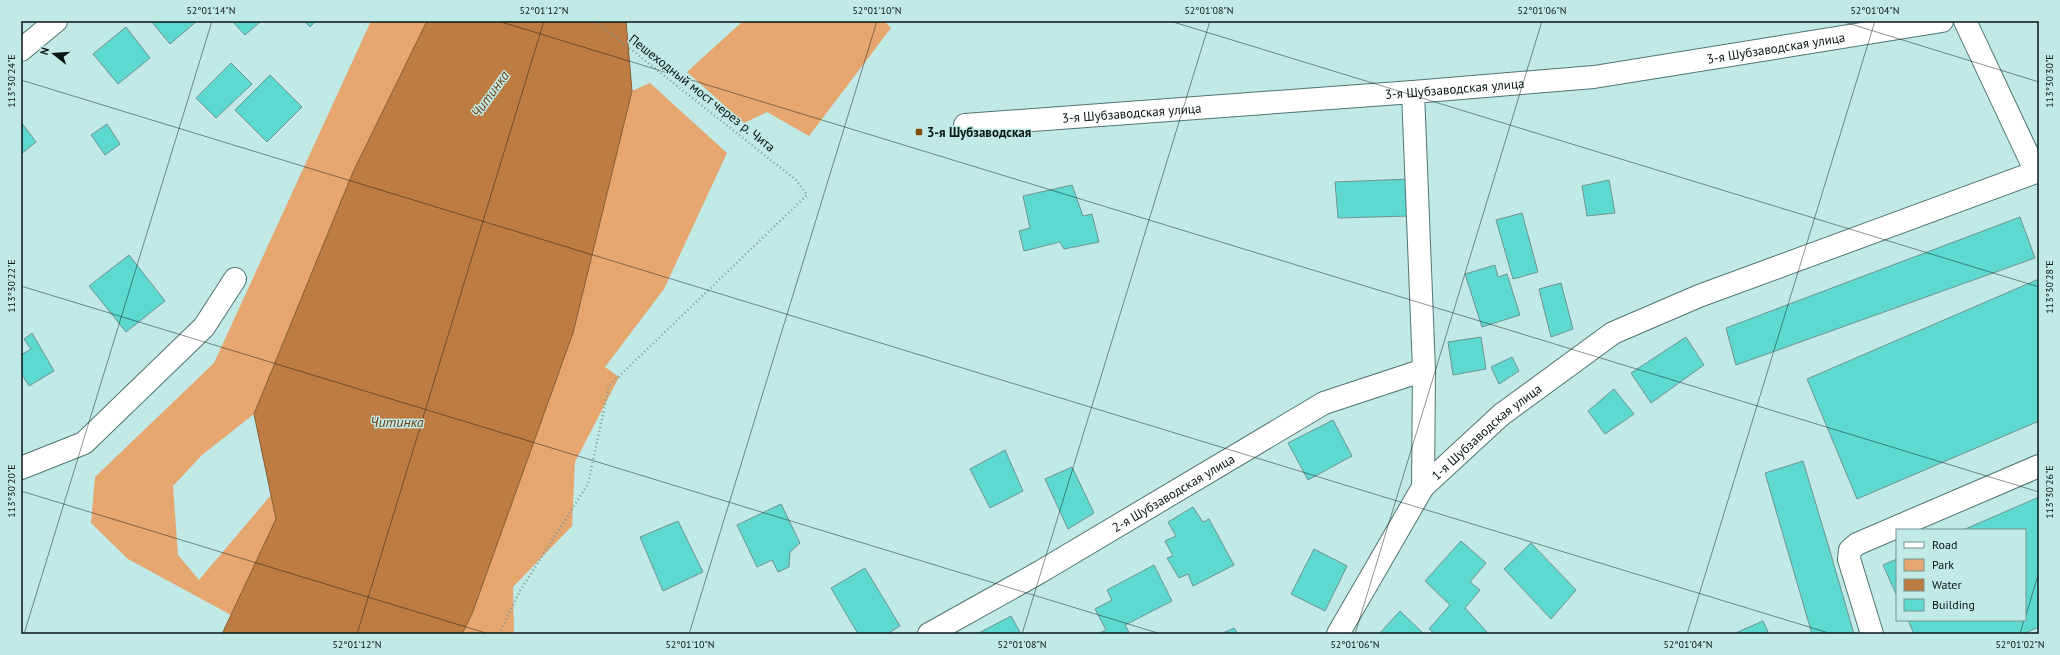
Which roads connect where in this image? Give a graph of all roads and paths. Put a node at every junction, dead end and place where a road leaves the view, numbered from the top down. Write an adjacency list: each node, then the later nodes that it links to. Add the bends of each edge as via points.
1 (56, 21): 5 (street)
2 (595, 21): 14 (path, Пешеходный мост через р. Чита, via 796,180 807,195 609,386 588,484 520,591)
3 (1942, 21): 6 (street, 3-я Шубзаводская улица, via 1594,77)
4 (1965, 21): 8 (street)
5 (21, 50)
6 (1413, 92): 7 (street, 3-я Шубзаводская улица); 10 (street)
7 (965, 125)
8 (2038, 172): 13 (street, 1-я Шубзаводская улица, via 1699,296 1613,333 1501,414)
9 (235, 279): 12 (street, via 204,328 84,443)
10 (1424, 370): 13 (street); 15 (street, 2-я Шубзаводская улица, via 1324,403 1040,572)
11 (2039, 466): 17 (street, via 1857,544 1850,550 1849,559)
12 (21, 468)
13 (1423, 487): 16 (street, 1-я Шубзаводская улица)
14 (499, 634)
15 (929, 634)
16 (1338, 634)
17 (1872, 634)

